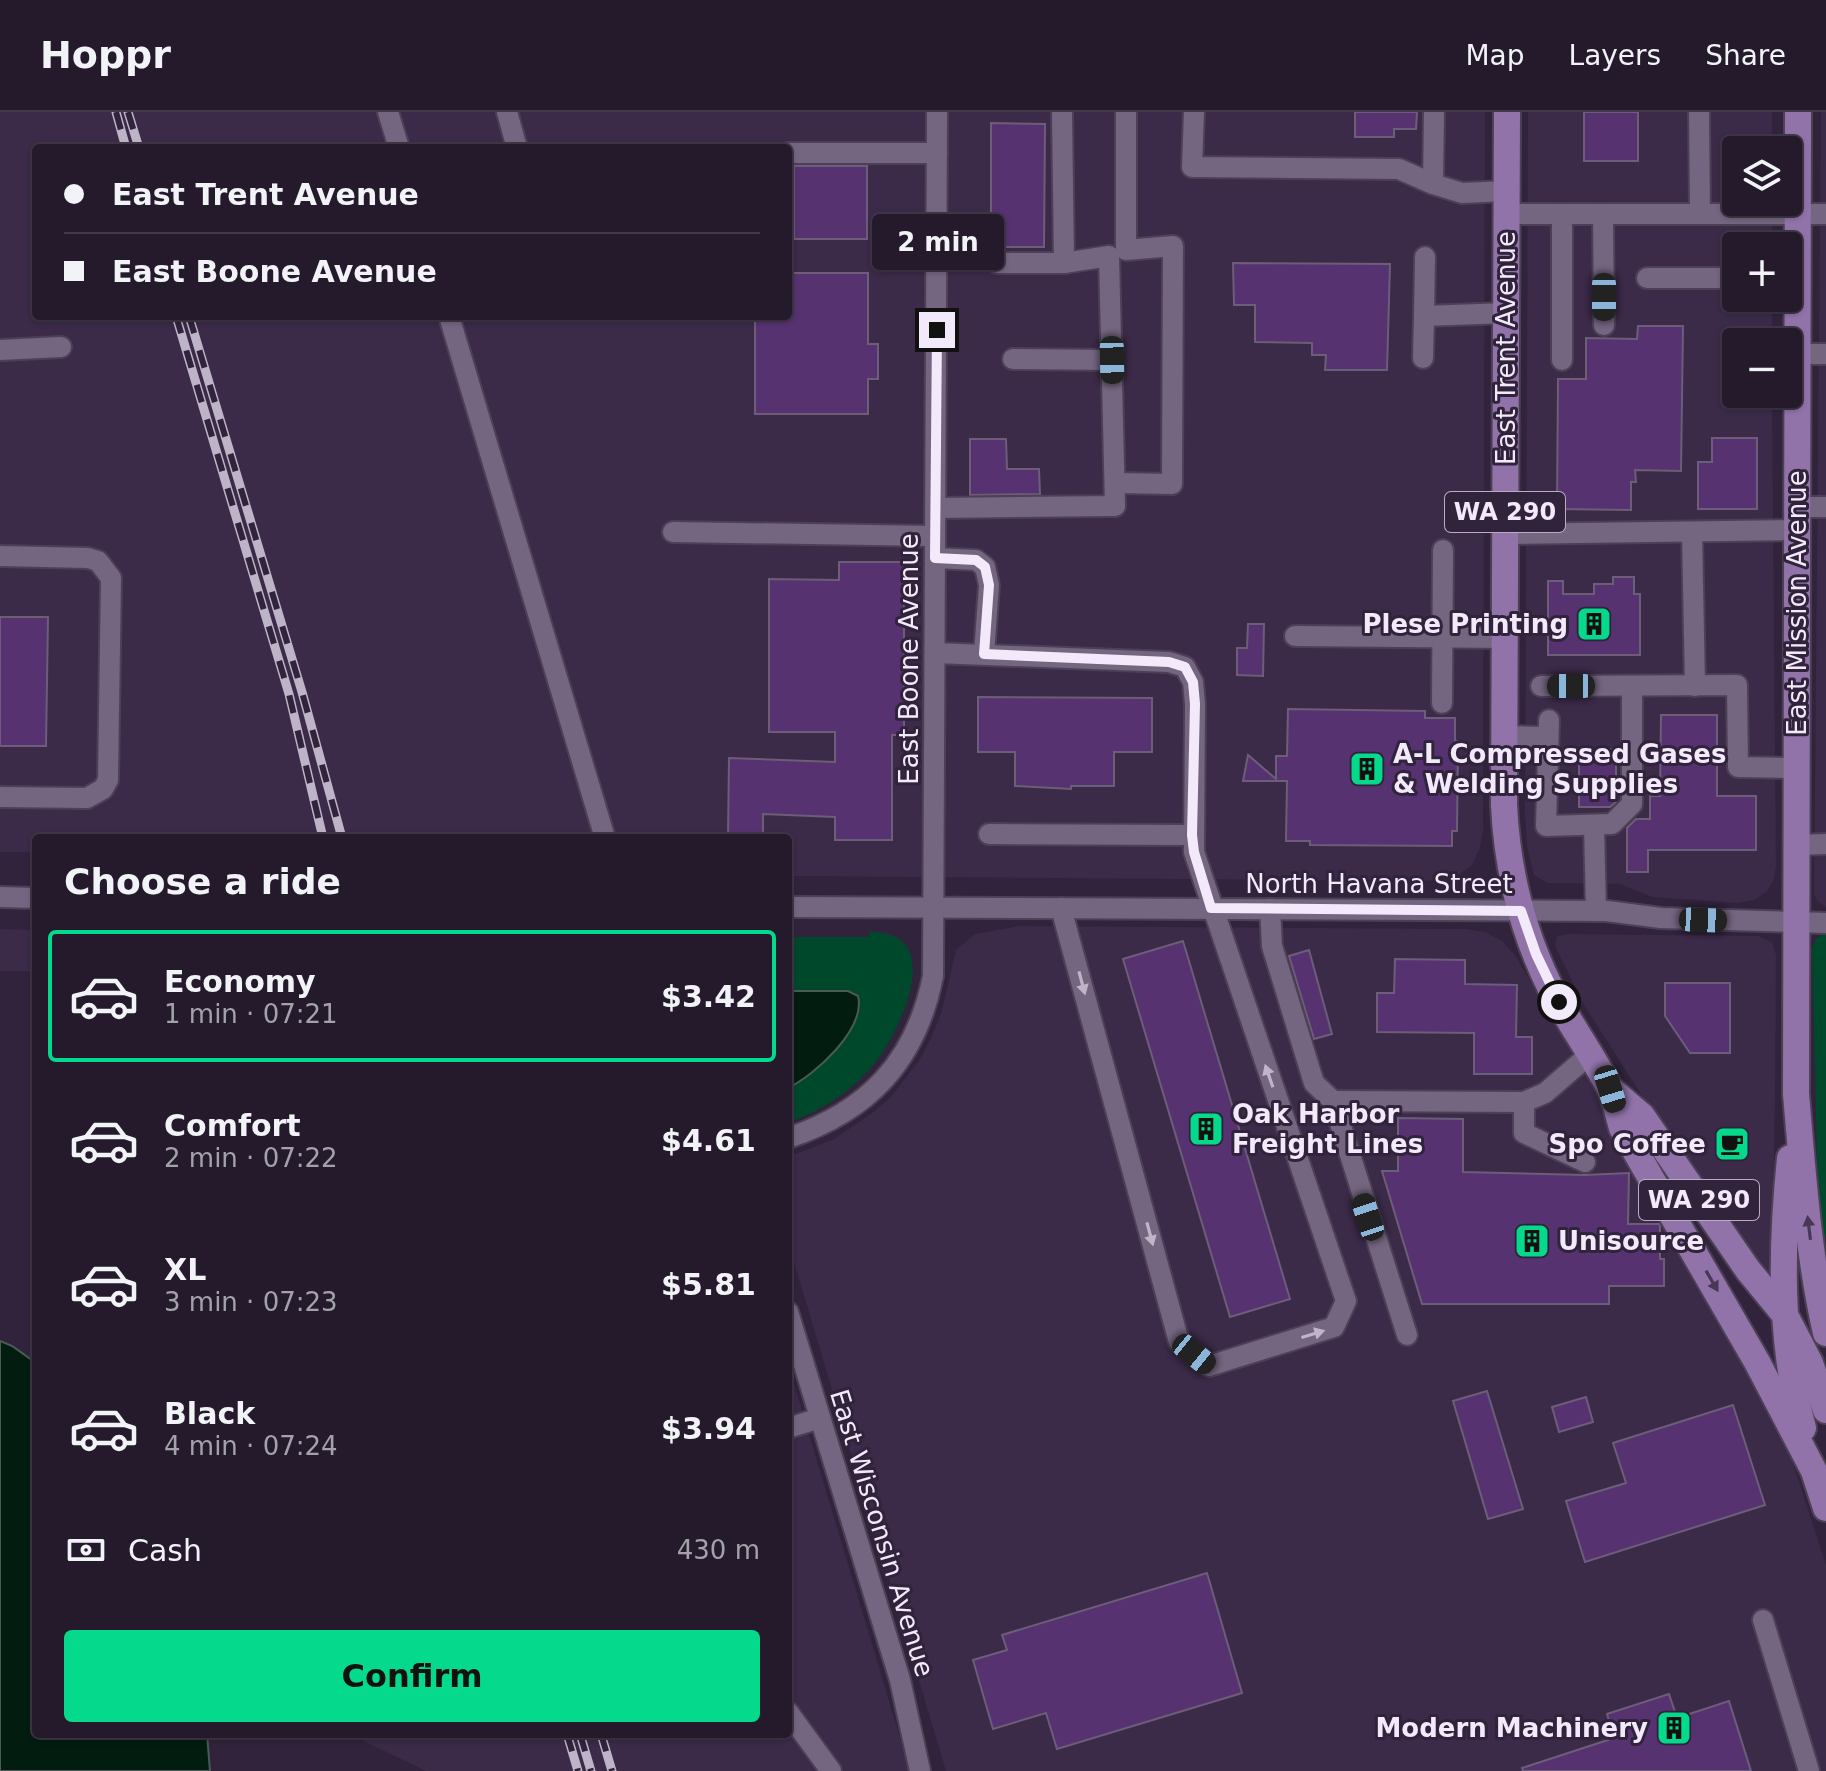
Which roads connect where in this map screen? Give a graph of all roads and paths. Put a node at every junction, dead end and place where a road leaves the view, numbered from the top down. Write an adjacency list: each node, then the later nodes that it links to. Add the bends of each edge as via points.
1 (388, 112): 12 (street)
2 (507, 112): 13 (street)
3 (937, 112): 15 (street, East Boone Avenue)
4 (1062, 112): 27 (street)
5 (1126, 112): 24 (street)
6 (1194, 112): 16 (street, via 1192,167 1399,169)
7 (1434, 112): 16 (street)
8 (1507, 112): 17 (main road, East Trent Avenue / WA 290)
9 (1699, 112): 20 (street)
10 (1798, 112): 11 (main road, East Mission Avenue)
11 (1798, 136)
12 (398, 144)
13 (516, 144)
14 (792, 153): 15 (street)
15 (937, 153): 45 (street, East Boone Avenue)
16 (1433, 184): 17 (street)
17 (1507, 202): 18 (street); 30 (main road, East Trent Avenue / WA 290)
18 (1562, 214): 19 (street); 41 (street)
19 (1603, 214): 20 (street); 33 (street)
20 (1700, 214): 21 (street)
21 (1722, 214)
22 (1802, 214): 23 (street)
23 (1826, 214)
24 (1118, 253): 27 (street); 40 (street); 43 (street, via 1173,246 1172,484)
25 (1425, 257): 31 (street)
26 (998, 263): 27 (street)
27 (1064, 263)
28 (1647, 278): 29 (street)
29 (1722, 278)
30 (1507, 313): 31 (street); 49 (main road, East Trent Avenue / WA 290)
31 (1424, 316): 38 (street)
32 (450, 320): 65 (street)
33 (1604, 325)
34 (61, 347): 35 (street)
35 (0, 350)
36 (1802, 354): 37 (street)
37 (1826, 354)
38 (1423, 358)
39 (1013, 359): 40 (street)
40 (1112, 360): 43 (street)
41 (1562, 360)
42 (1797, 408): 46 (main road, East Mission Avenue)
43 (1116, 483): 45 (street, via 1115,506)
44 (1826, 507): 46 (street)
45 (936, 508): 50 (street, East Boone Avenue)
46 (1797, 519): 48 (street); 64 (main road, East Mission Avenue)
47 (673, 532): 50 (street)
48 (1692, 532): 49 (street); 61 (street)
49 (1505, 534): 56 (main road, East Trent Avenue / WA 290)
50 (935, 536): 53 (street, East Boone Avenue)
51 (1443, 550): 55 (street)
52 (0, 556): 66 (street, via 88,558 98,561 111,578 108,780 87,798)
53 (935, 558): 57 (street, East Boone Avenue); 58 (street, via 976,560 985,567 989,585)
54 (1295, 636): 55 (street)
55 (1443, 637): 56 (street); 62 (street)
56 (1505, 638): 63 (main road, East Trent Avenue / WA 290)
57 (935, 653): 58 (street); 77 (street, East Boone Avenue)
58 (984, 654): 71 (street, via 1185,667 1195,704)
59 (1541, 686): 60 (street)
60 (1632, 686): 61 (street); 67 (street, via 1632,804 1612,824)
61 (1695, 686): 64 (street, via 1737,685 1738,767)
62 (1442, 703)
63 (1504, 736): 67 (street, via 1548,728 1546,826); 81 (main road, East Trent Avenue / WA 290, via 1506,833)
64 (1796, 768): 73 (main road, East Mission Avenue)
65 (588, 778): 68 (street); 69 (street)
66 (0, 797)
67 (1594, 825): 82 (street)
68 (592, 834)
69 (604, 834)
70 (989, 834): 71 (street)
71 (1192, 835): 79 (street)
72 (1826, 844): 73 (street)
73 (1796, 845): 83 (main road, East Mission Avenue)
74 (0, 897): 75 (street)
75 (32, 898)
76 (792, 907): 77 (street, North Havana Street)
77 (935, 907): 78 (street, North Havana Street); 90 (street, East Boone Avenue, via 933,976 910,1046 861,1102 825,1125)
78 (1061, 908): 79 (street, North Havana Street); 79 (street, one-way to 79, via 1179,1342 1209,1366 1334,1327 1346,1301)
79 (1211, 908): 80 (street, North Havana Street)
80 (1270, 909): 81 (street, North Havana Street); 88 (street, via 1272,946 1314,1083)
81 (1521, 911): 82 (street, North Havana Street); 85 (main road, East Trent Avenue / WA 290, via 1549,984)
82 (1596, 911): 83 (street, North Havana Street)
83 (1795, 923): 84 (street, North Havana Street); 87 (main road, East Mission Avenue)
84 (1826, 923)
85 (1589, 1055): 86 (main road, East Trent Avenue / WA 290); 89 (street, via 1545,1093)
86 (1610, 1089): 92 (main road, East Trent Avenue / WA 290, via 1642,1116); 99 (main road, East Trent Avenue / WA 290, one-way to 99, via 1622,1128)
87 (1796, 1094): 92 (main road, East Mission Avenue, via 1786,1192); 94 (main road, East Mission Avenue, one-way to 87, via 1817,1296)
88 (1333, 1101): 89 (street); 95 (street)
89 (1524, 1102): 91 (street, via 1524,1133)
90 (792, 1137)
91 (1585, 1162)
92 (1785, 1315): 96 (main road, East Trent Avenue / WA 290); 99 (main road, East Mission Avenue, via 1787,1360)
93 (792, 1325): 97 (street, East Wisconsin Avenue)
94 (1826, 1333)
95 (1407, 1335)
96 (1826, 1410)
97 (820, 1418): 98 (street); 104 (street, East Wisconsin Avenue, via 900,1680)
98 (792, 1427)
99 (1814, 1471): 100 (main road, East Trent Avenue / WA 290)
100 (1826, 1508)
101 (1763, 1620): 105 (street)
102 (792, 1717): 103 (street)
103 (831, 1771)
104 (920, 1771)
105 (1809, 1771)

